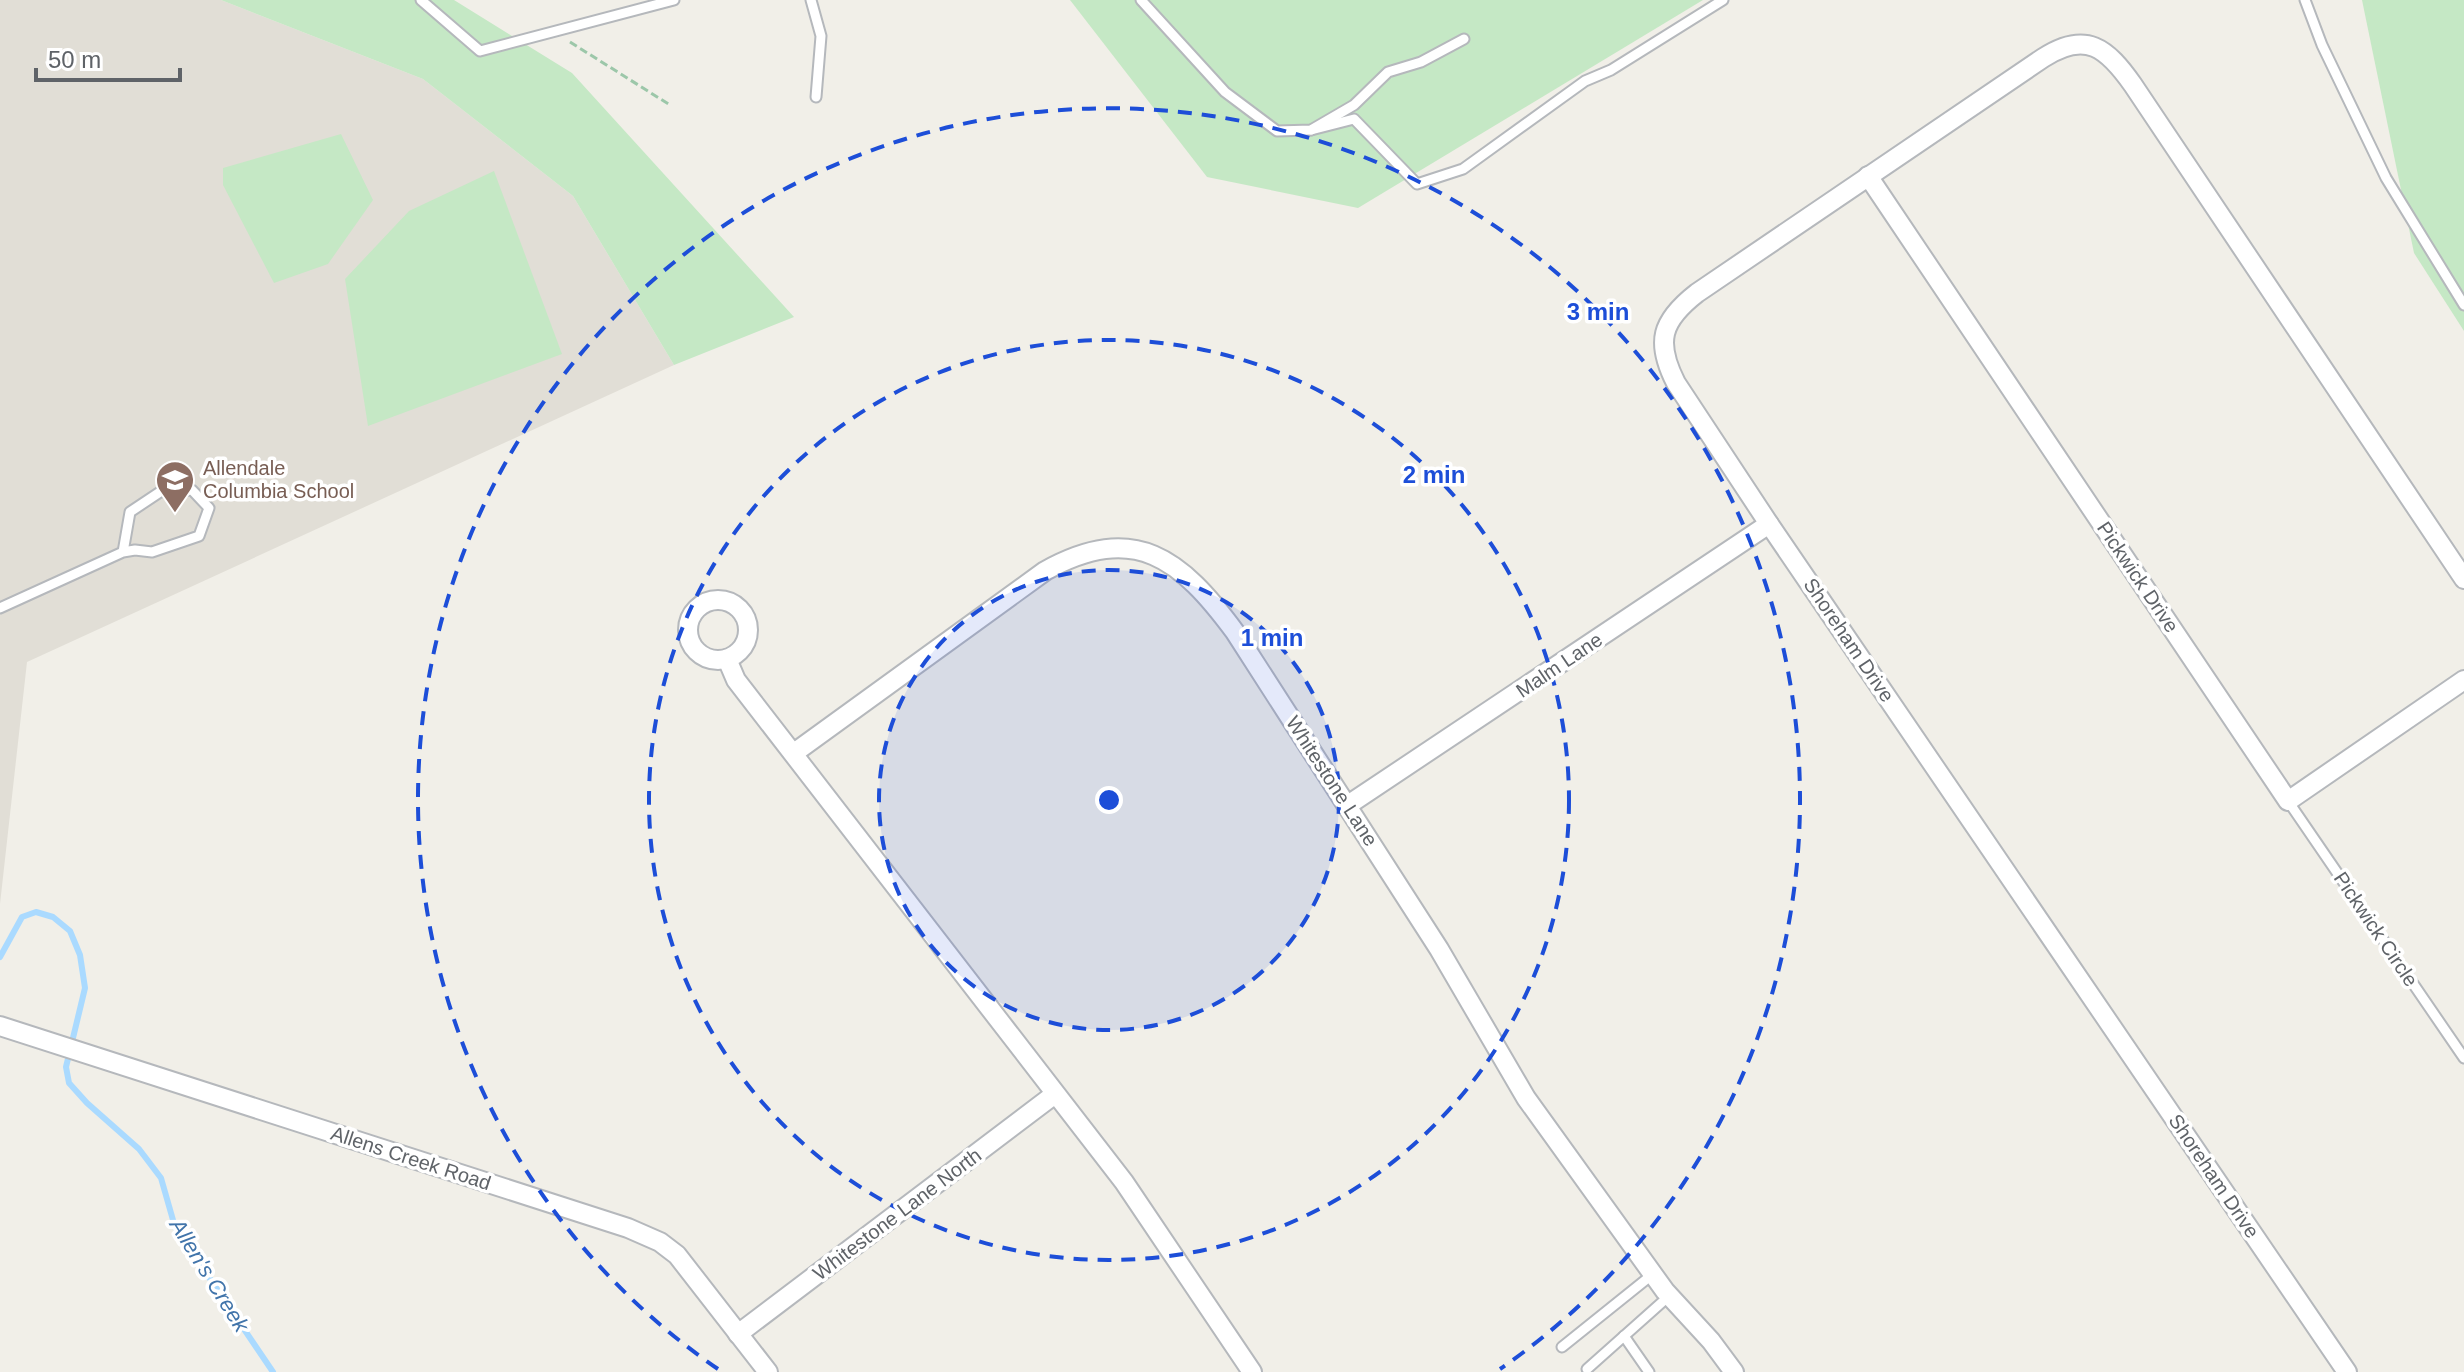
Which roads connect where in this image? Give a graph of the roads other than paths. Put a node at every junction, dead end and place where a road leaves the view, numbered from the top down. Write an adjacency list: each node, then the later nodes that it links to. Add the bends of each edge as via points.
1 (421, 0): 2 (lane, via 480,51)
2 (674, 0)
3 (811, 0): 8 (lane, via 821,36)
4 (1141, 0): 9 (lane, via 1225,92 1277,131)
5 (1723, 0): 9 (lane, via 1585,81 1463,169 1417,184 1354,119)
6 (2305, 0): 11 (lane, via 2386,178)
7 (1464, 39): 9 (lane, via 1388,72 1354,105)
8 (816, 97)
9 (1311, 130)
10 (1868, 176): 12 (street, Shoreham Drive, via 1697,293 1672,315 1665,329 1666,364 1676,383); 14 (street, Shoreham Drive, via 2051,53 2077,43 2105,52 2129,80); 19 (street, Pickwick Drive)
11 (2464, 305)
12 (1769, 524): 20 (street, Malm Lane); 34 (street, Shoreham Drive)
13 (123, 552): 13 (lane, via 152,552 199,536 209,508 192,490 160,492 130,512); 15 (lane)
14 (2464, 579)
15 (0, 608)
16 (727, 659): 18 (street, via 736,680)
17 (2464, 680): 19 (street)
18 (794, 753): 20 (street, Whitestone Lane, via 1045,571 1082,553 1125,549 1166,561 1207,593); 23 (street)
19 (2288, 801): 22 (lane, Pickwick Circle)
20 (1348, 805): 24 (street, Whitestone Lane, via 1526,1098)
21 (0, 1026): 26 (street, Allens Creek Road, via 628,1228 677,1255)
22 (2464, 1058)
23 (1055, 1094): 26 (street, Whitestone Lane North); 31 (street, via 1124,1182)
24 (1653, 1274): 25 (street, Whitestone Lane); 28 (lane)
25 (1669, 1296): 27 (lane); 33 (street, Whitestone Lane)
26 (738, 1334): 30 (street, Allens Creek Road)
27 (1624, 1336): 29 (lane); 32 (lane)
28 (1562, 1347)
29 (1587, 1369)
30 (768, 1372)
31 (1252, 1372)
32 (1649, 1372)
33 (1734, 1372)
34 (2347, 1372)

